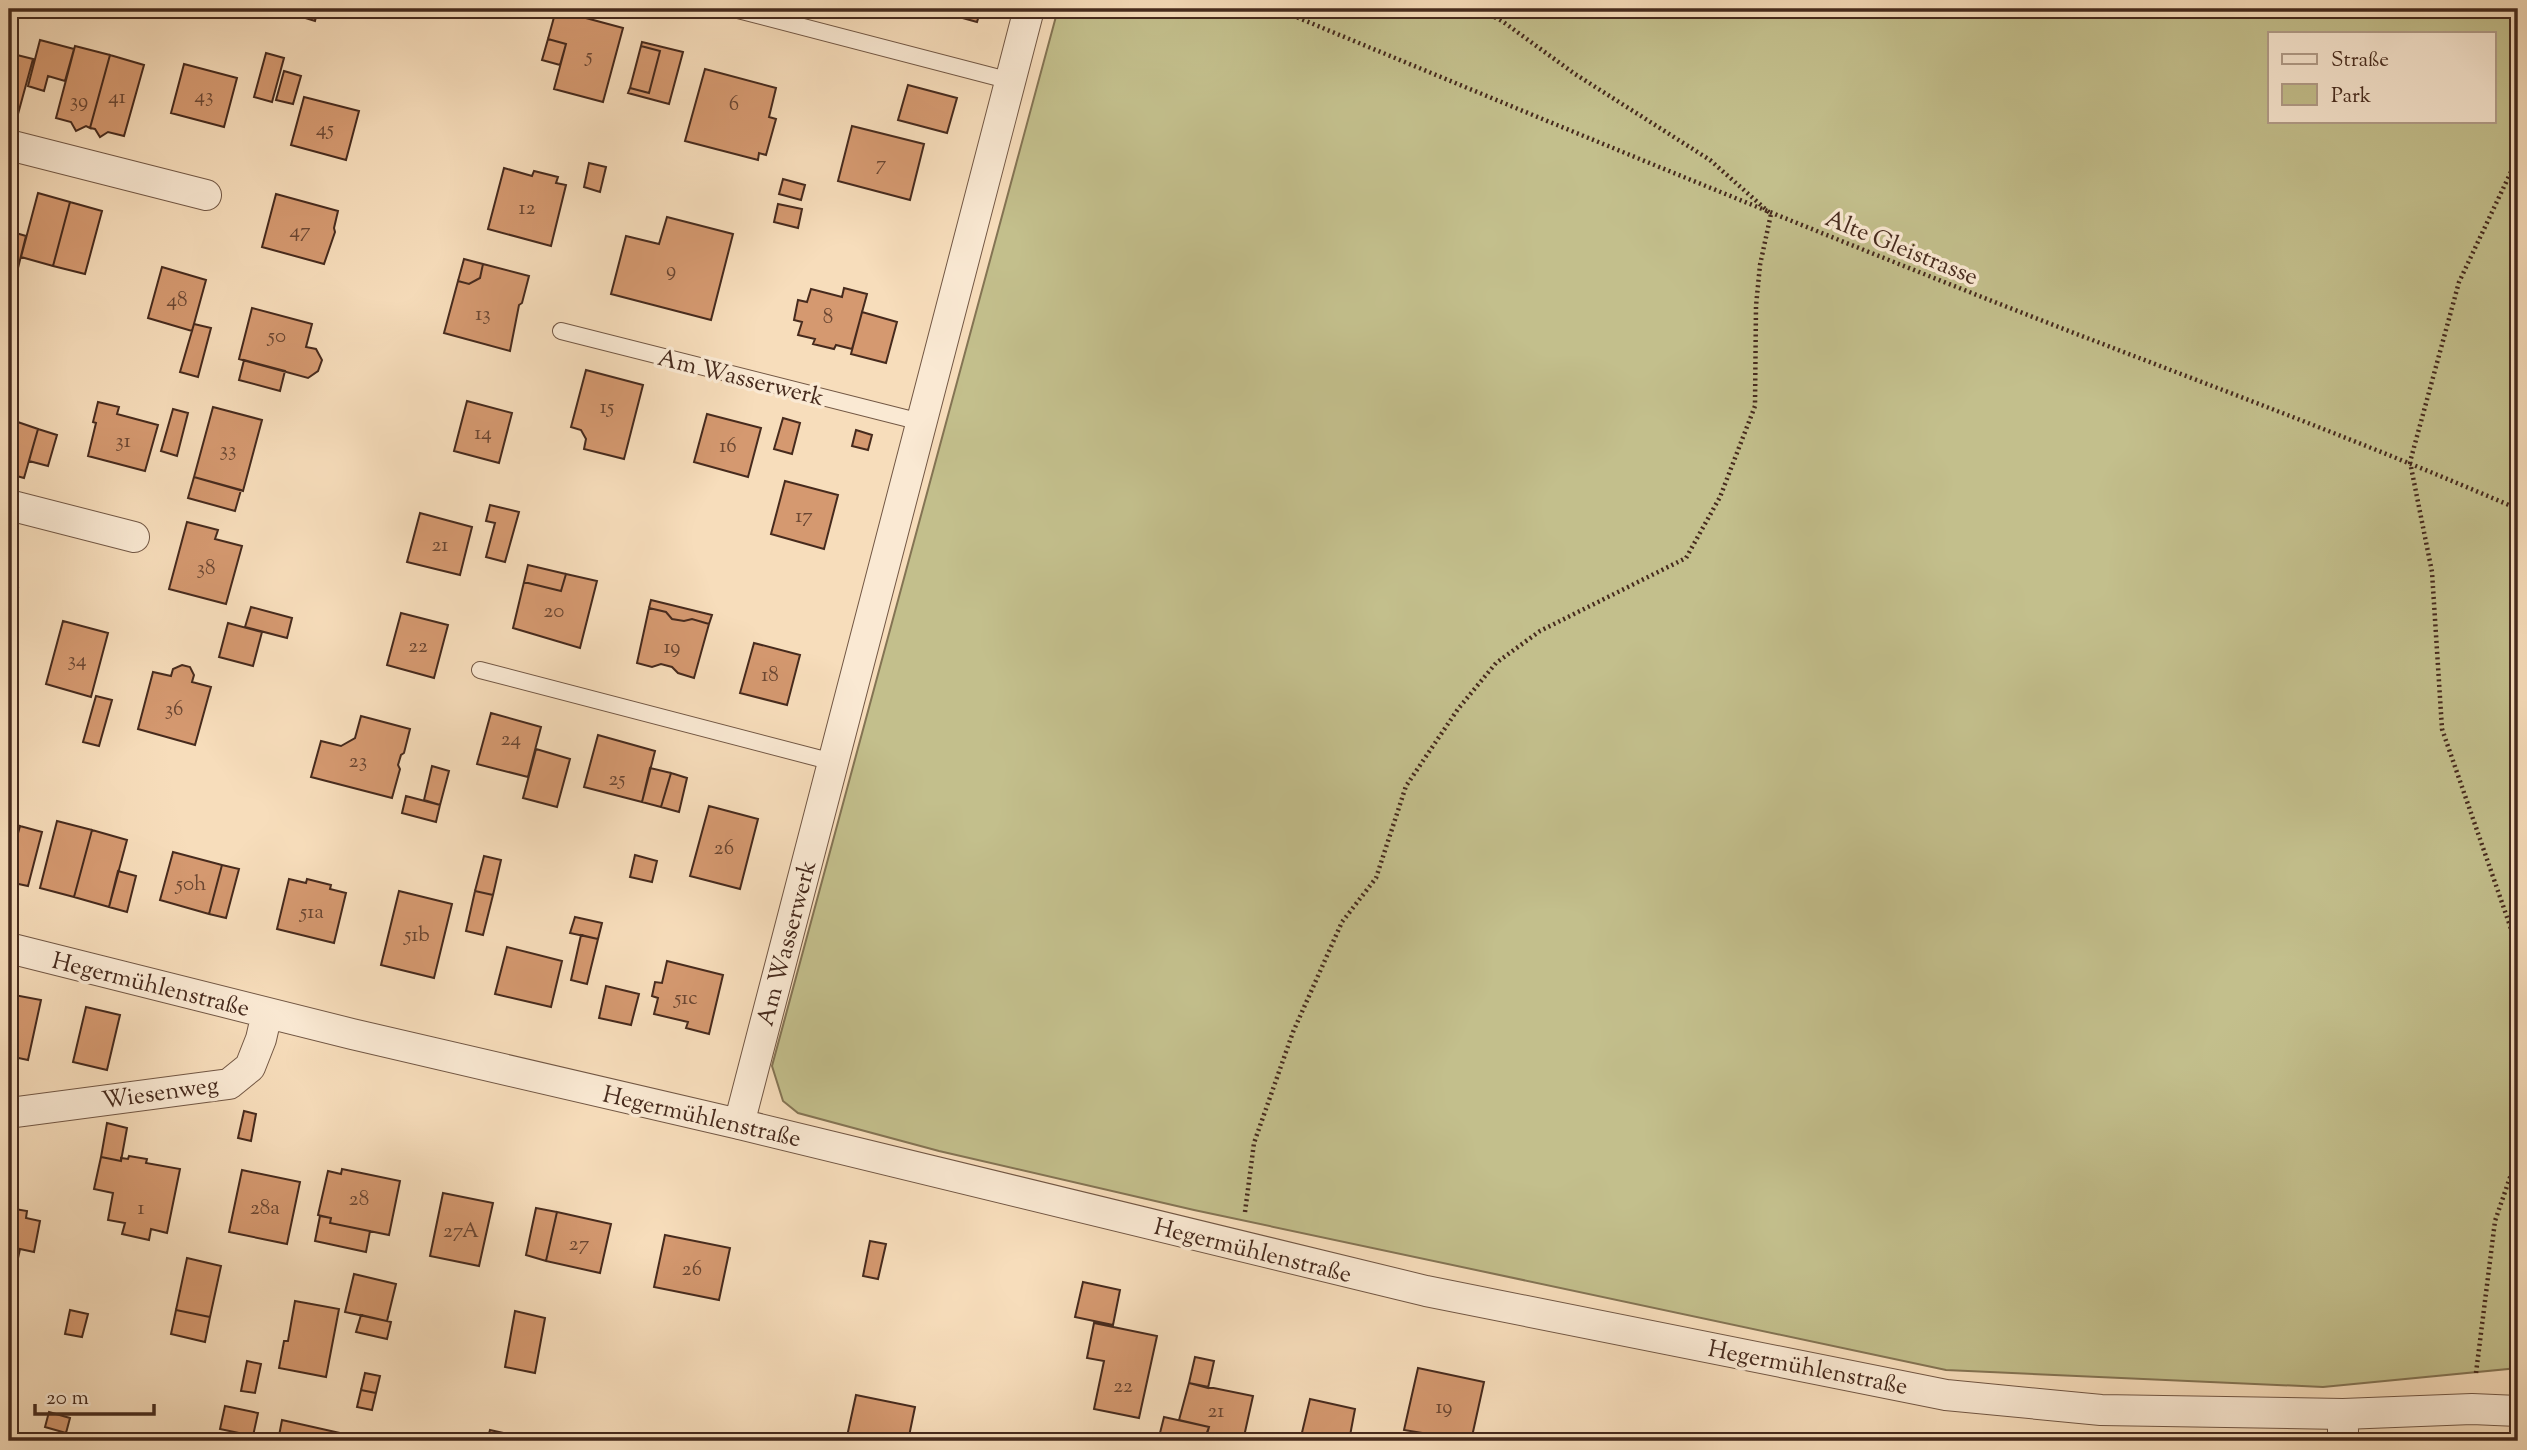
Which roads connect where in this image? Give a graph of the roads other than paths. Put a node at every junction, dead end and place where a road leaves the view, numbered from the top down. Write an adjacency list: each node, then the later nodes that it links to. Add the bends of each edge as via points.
1 (734, 9): 3 (lane)
2 (1029, 9): 3 (street, Am Wasserwerk)
3 (1011, 81): 7 (street, Am Wasserwerk)
4 (9, 145): 5 (street)
5 (206, 195)
6 (561, 331): 7 (lane, Am Wasserwerk)
7 (921, 422): 11 (street, Am Wasserwerk)
8 (9, 505): 9 (street)
9 (134, 537)
10 (480, 670): 11 (lane)
11 (833, 762): 15 (street, Am Wasserwerk)
12 (9, 948): 13 (street, Hegermühlenstraße)
13 (267, 1013): 14 (street, Wiesenweg, via 250,1067 229,1084); 15 (street, Hegermühlenstraße)
14 (9, 1113)
15 (739, 1124): 17 (street, Hegermühlenstraße, via 1426,1292 1946,1395)
16 (2518, 1411): 17 (street, Hegermühlenstraße, via 2472,1409)
17 (2343, 1428)

